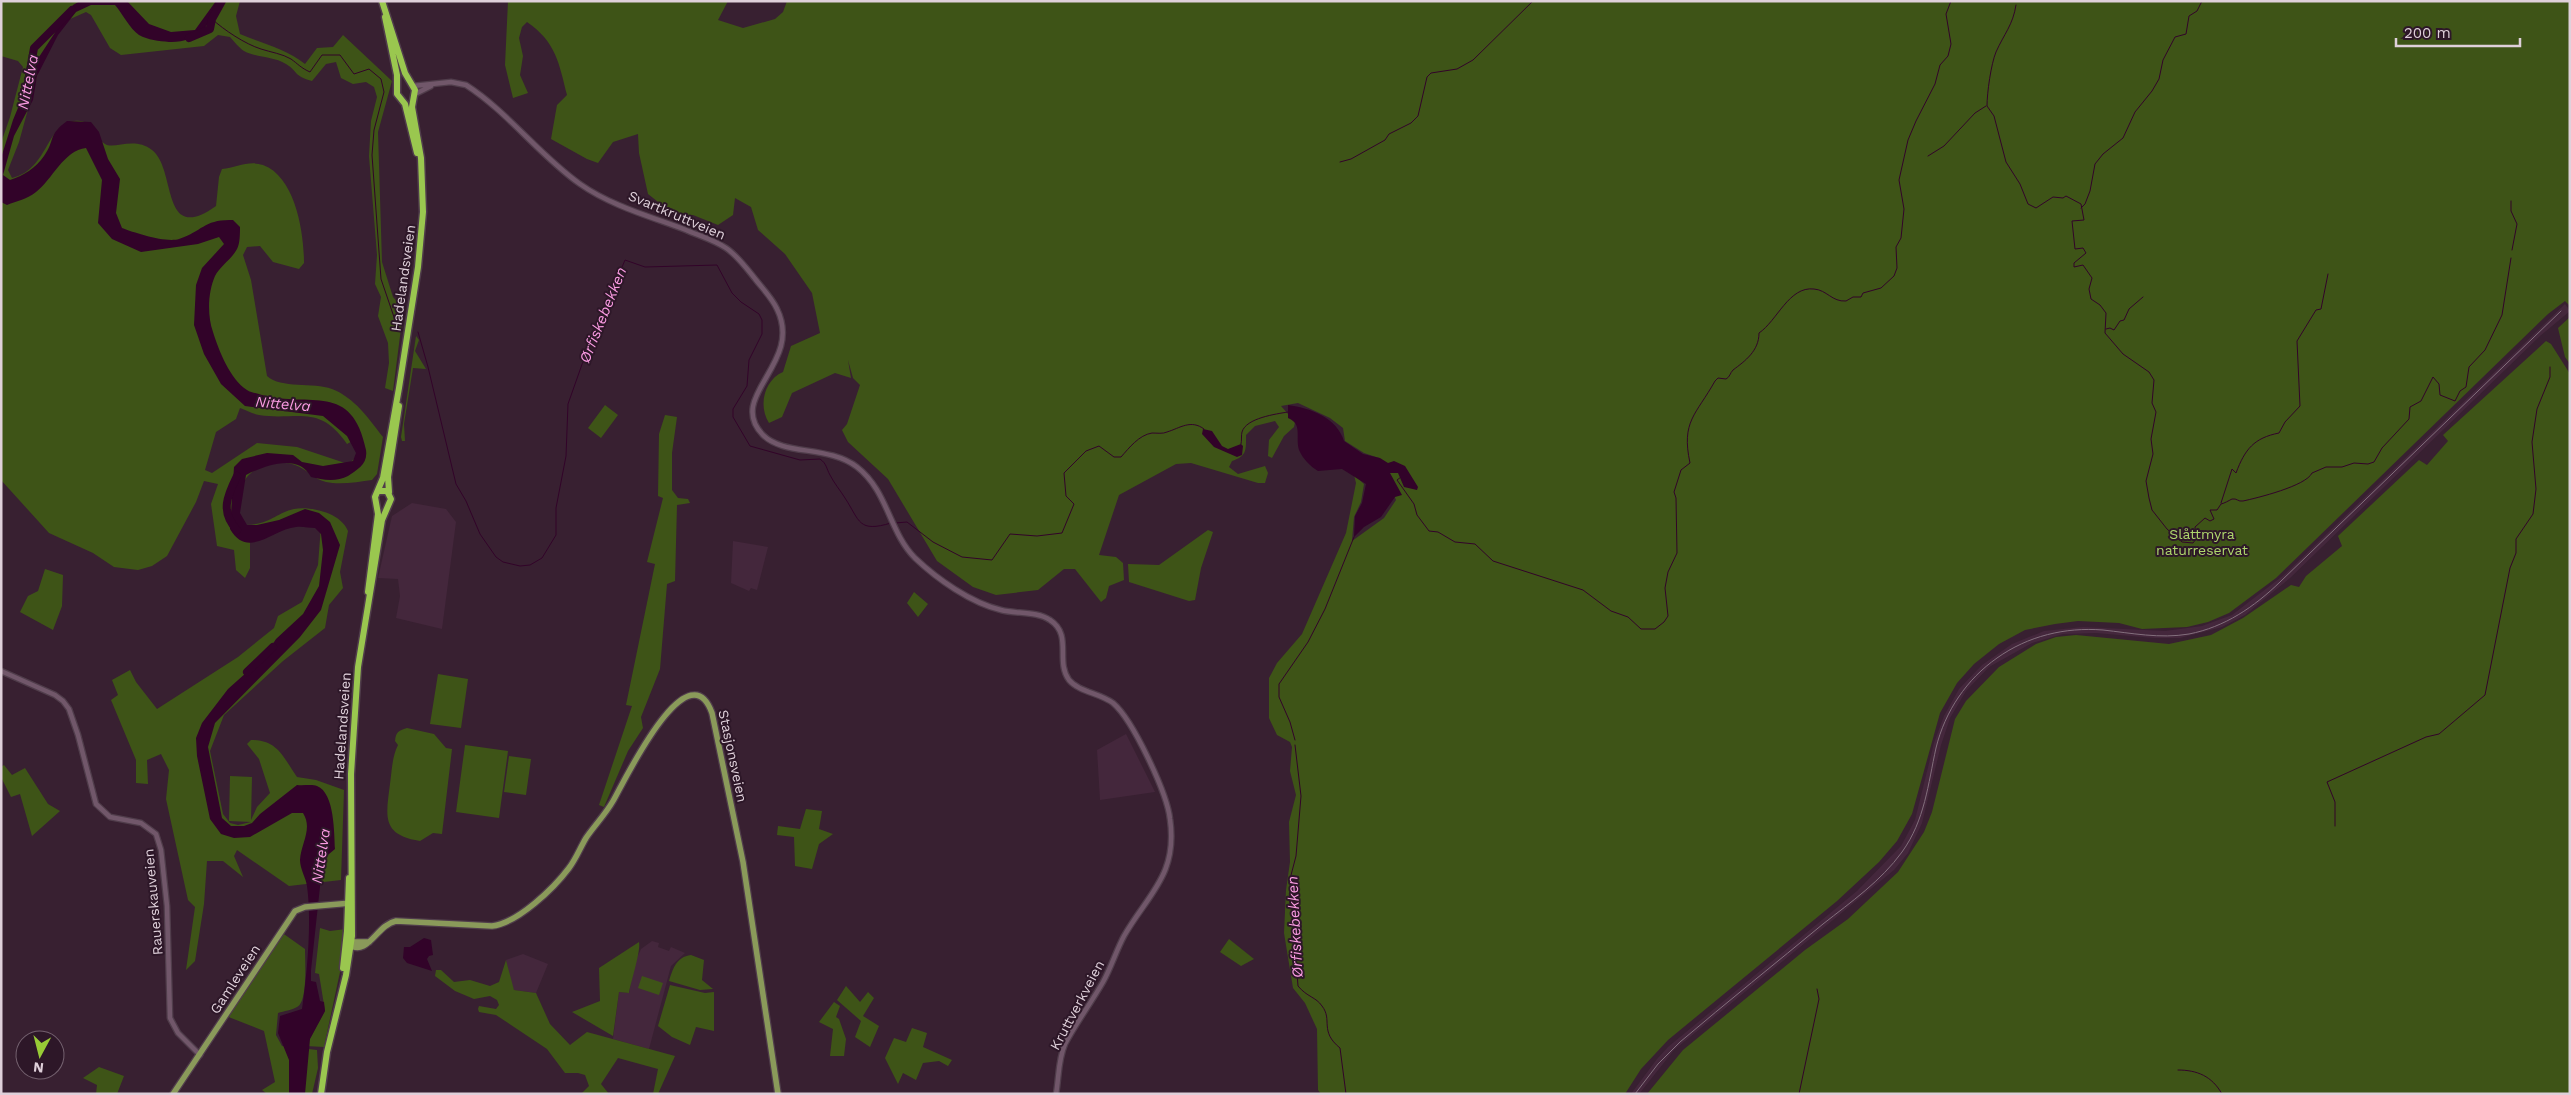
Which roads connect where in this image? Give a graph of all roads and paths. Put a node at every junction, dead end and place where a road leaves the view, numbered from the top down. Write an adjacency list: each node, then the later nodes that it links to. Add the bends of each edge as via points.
1 (382, 1): 2 (highway)
2 (385, 11): 3 (highway); 5 (highway)
3 (411, 84): 4 (street, Svartkruttveien); 5 (highway); 6 (highway)
4 (433, 85): 6 (street, Svartkruttveien); 17 (street, Svartkruttveien, via 451,82 466,85 584,187 712,241 733,254 771,298 783,327 779,355 755,397 753,411 757,426 766,437 777,444 831,453 854,465 877,488 916,559 970,597 994,608 1039,615 1052,621 1062,637 1067,677 1077,686 1106,698 1120,710 1163,793 1171,830 1170,855 1162,880)
5 (398, 86): 7 (highway, via 397,94)
6 (413, 96): 7 (highway); 8 (highway, Hadelandsveien)
7 (403, 100): 8 (highway, Hadelandsveien)
8 (422, 171): 9 (highway, Hadelandsveien, via 422,241)
9 (400, 388): 10 (highway, Hadelandsveien); 11 (highway, Hadelandsveien)
10 (378, 492): 11 (highway); 12 (highway, via 375,497)
11 (389, 492): 13 (highway)
12 (377, 504): 13 (highway); 14 (highway, Hadelandsveien)
13 (389, 504): 14 (highway, Hadelandsveien, via 383,517)
14 (368, 599): 16 (highway, Hadelandsveien, via 353,726)
15 (1, 671): 19 (street, Rauerskauveien, via 55,695 63,702 78,735 96,804 110,817 141,823 156,834 161,850 167,906 169,1014 174,1028)
16 (350, 903): 18 (highway, Hadelandsveien); 19 (main road, Gamleveien, via 300,908 286,923)
17 (1129, 929): 23 (street, Kruttverkveien, via 1106,977 1066,1044 1060,1061)
18 (349, 944): 21 (highway, Hadelandsveien); 22 (main road, Stasjonsveien, via 363,947 382,927 396,921 492,926 508,922 520,914 556,883 571,865 587,836 611,805 636,756 658,724 683,700 692,696 701,698 712,713 743,862)
19 (200, 1055): 20 (main road, Gamleveien)
20 (173, 1094)
21 (321, 1094)
22 (778, 1094)
23 (1056, 1094)

